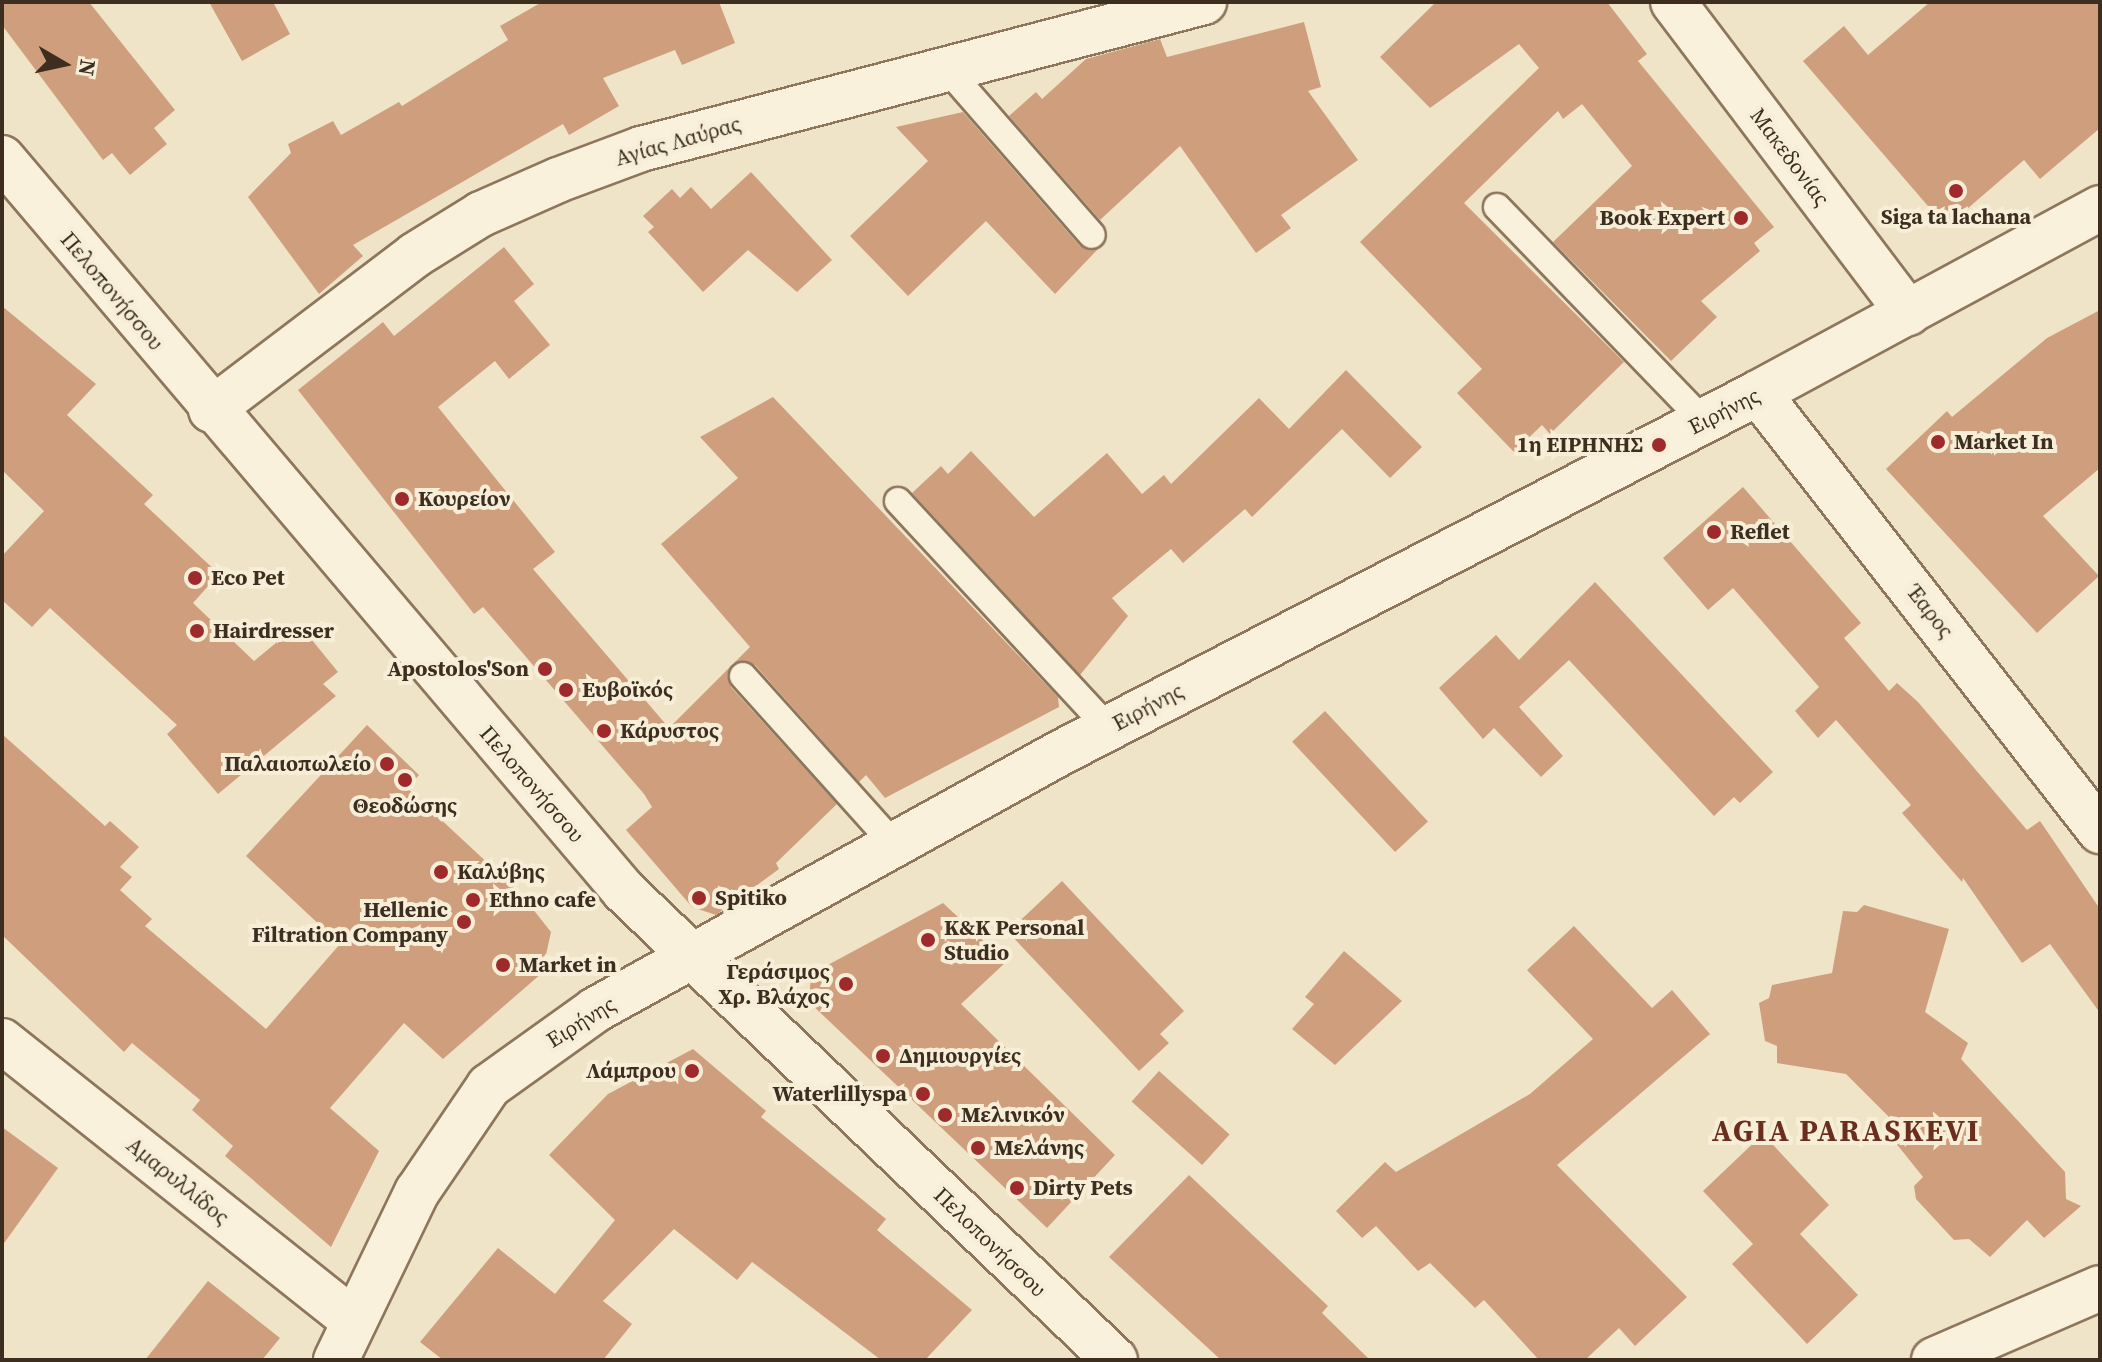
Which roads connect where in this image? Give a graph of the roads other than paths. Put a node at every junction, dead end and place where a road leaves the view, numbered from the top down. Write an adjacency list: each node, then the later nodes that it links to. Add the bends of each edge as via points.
1 (1204, 2): 3 (street, Αγίας Λαύρας)
2 (1673, 2): 8 (street, Μακεδονίας)
3 (947, 69): 7 (lane); 10 (street, Αγίας Λαύρας, via 641,149 481,214 415,255)
4 (2, 158): 10 (street, Πελοπονήσσου)
5 (1497, 207): 11 (lane)
6 (2100, 208): 8 (street, Ειρήνης)
7 (1092, 235)
8 (1908, 313): 9 (street, Ειρήνης)
9 (1758, 393): 11 (street, Ειρήνης); 15 (street, Έαρος)
10 (211, 410): 17 (street, Πελοπονήσσου, via 624,891)
11 (1704, 421): 14 (street, Ειρήνης)
12 (898, 501): 14 (lane)
13 (743, 676): 16 (lane)
14 (1108, 728): 16 (street, Ειρήνης)
15 (2100, 831)
16 (893, 843): 17 (street, Ειρήνης)
17 (694, 959): 20 (street, Ειρήνης, via 595,1010 489,1086 417,1192); 22 (street, Πελοπονήσσου)
18 (2, 1041): 20 (street, Αμαρυλλίδος)
19 (2100, 1288): 23 (street)
20 (354, 1321): 21 (street, Ειρήνης)
21 (336, 1360)
22 (1115, 1360)
23 (1934, 1360)

